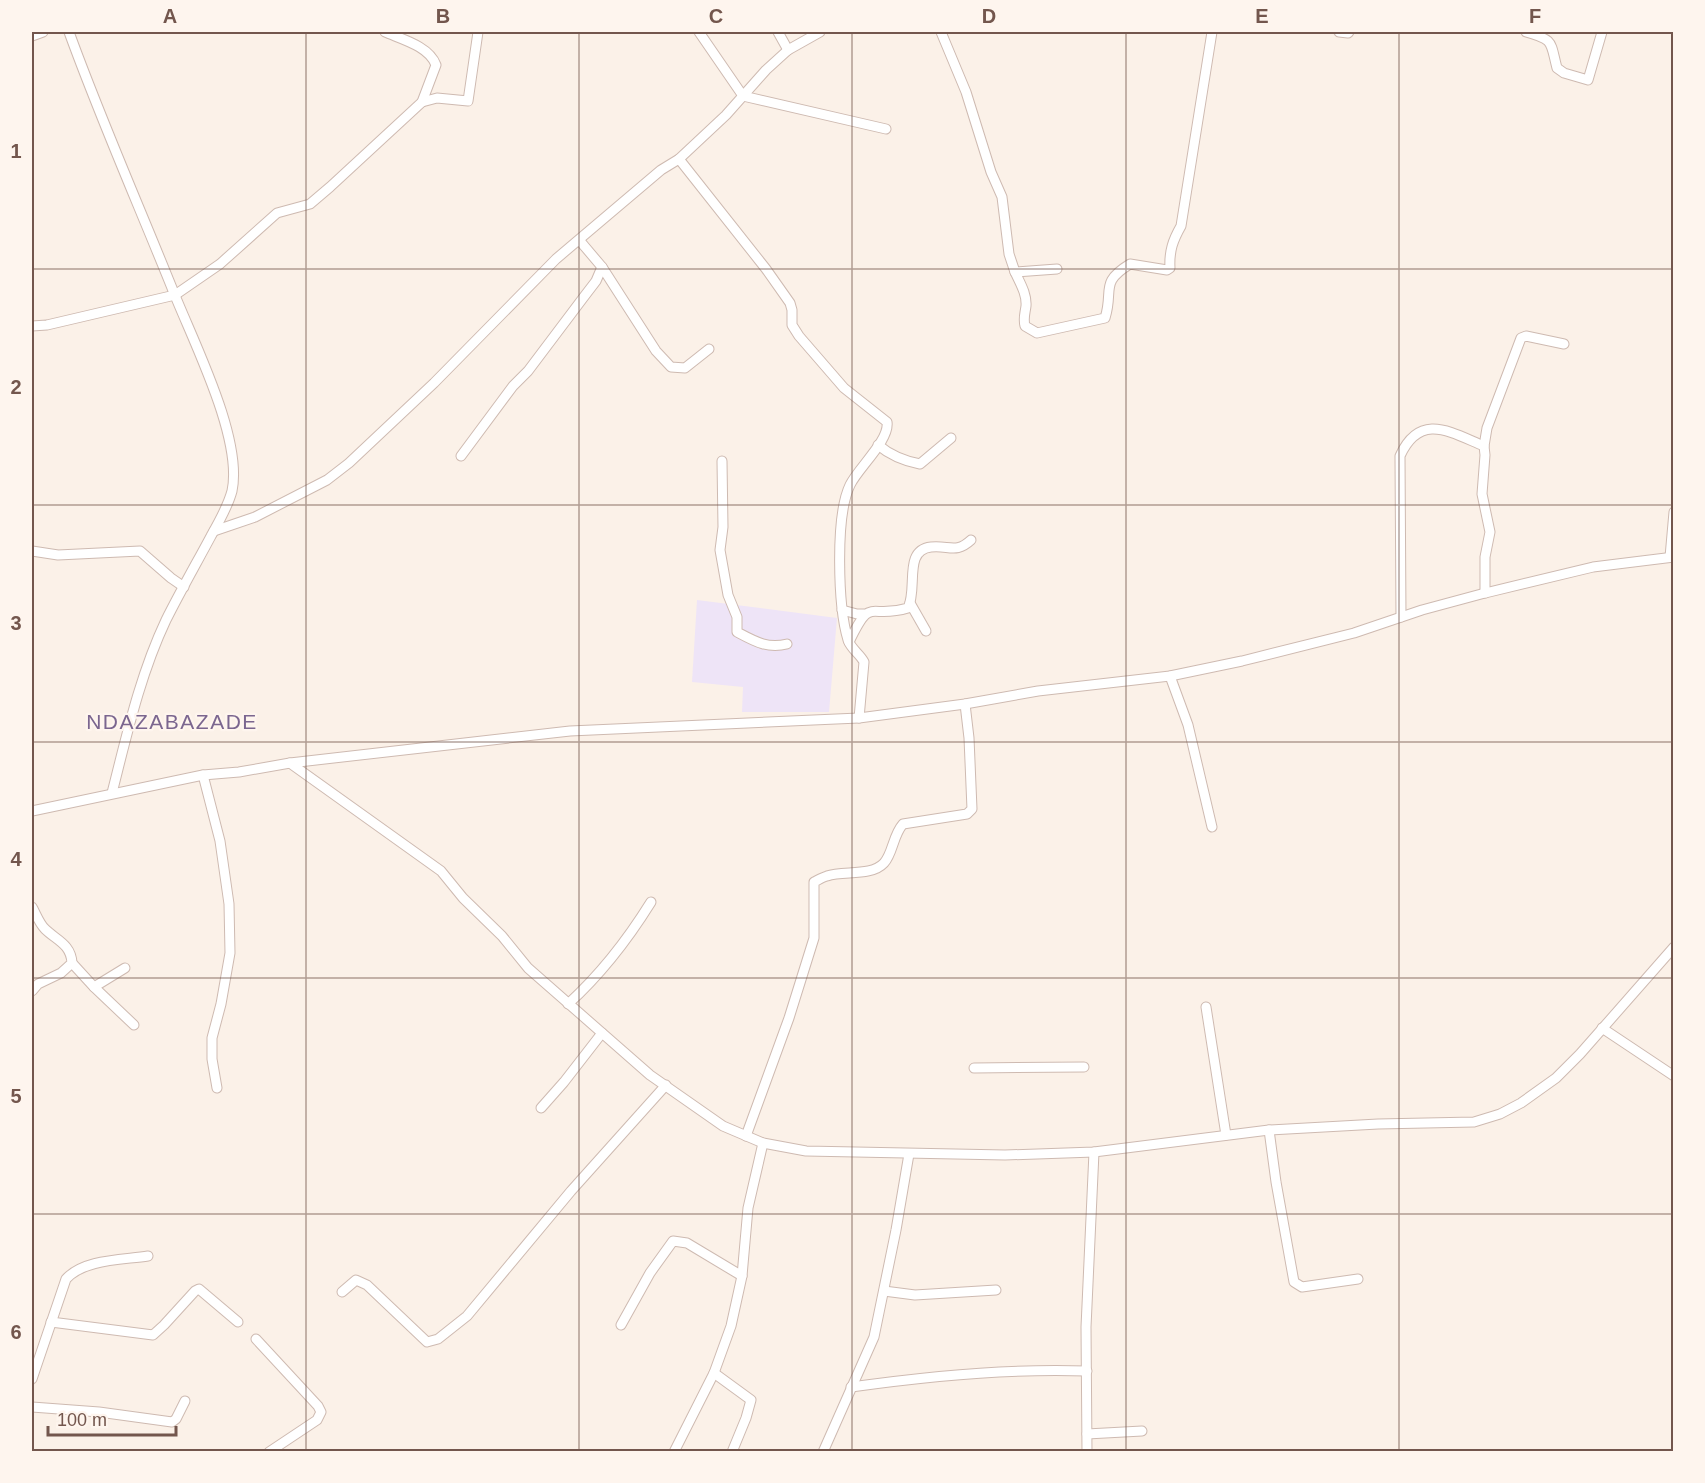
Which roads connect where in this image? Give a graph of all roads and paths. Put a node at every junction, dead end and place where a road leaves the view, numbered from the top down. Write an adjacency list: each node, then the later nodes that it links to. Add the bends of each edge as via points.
1 (43, 32): 14 (street)
2 (69, 32): 24 (street)
3 (385, 32): 17 (street, via 433,58 436,65)
4 (478, 32): 17 (street, via 468,101 437,98)
5 (699, 32): 16 (street)
6 (777, 32): 15 (street)
7 (820, 32): 15 (street)
8 (940, 32): 23 (street, via 966,92 1002,197)
9 (1212, 32): 23 (street, via 1181,226 1169,252 1170,268 1130,264 1115,273 1108,289 1105,318 1037,333 1024,326 1024,291)
10 (1339, 32): 11 (street)
11 (1349, 32)
12 (1526, 32): 13 (street, via 1549,41 1555,49 1557,68 1588,80)
13 (1602, 32)
14 (32, 36)
15 (788, 50): 16 (street)
16 (743, 96): 18 (street); 19 (street)
17 (422, 102): 24 (street, via 310,204 277,213 220,264)
18 (886, 129)
19 (679, 159): 20 (street); 29 (street, via 766,269 789,303 792,325 799,336 840,383 887,422 888,428)
20 (580, 240): 21 (street); 34 (street, via 349,463 327,480 255,517)
21 (602, 267): 27 (street, via 656,351 671,367 685,368); 31 (street, via 596,281)
22 (1057, 269): 23 (street)
23 (1015, 272)
24 (175, 295): 25 (street); 34 (street, via 230,438 234,469 231,492)
25 (32, 326)
26 (1564, 344): 30 (street, via 1521,338)
27 (709, 349)
28 (951, 438): 29 (street, via 920,464 887,453)
29 (878, 445): 41 (street, via 851,482 844,504 839,586)
30 (1484, 446): 39 (street, via 1482,494 1490,532); 43 (street, via 1432,428 1417,432 1407,441 1400,456)
31 (461, 456)
32 (722, 461): 46 (street, via 720,550 728,595 737,617 737,632 761,644)
33 (1674, 512): 37 (street)
34 (214, 531): 38 (street)
35 (971, 540): 40 (street, via 963,547 937,546 918,551)
36 (32, 551): 38 (street, via 58,555 140,551)
37 (1672, 557): 39 (street, via 1593,567)
38 (184, 587): 52 (street, via 144,673)
39 (1485, 593): 43 (street)
40 (910, 603): 42 (street, via 908,608 871,610); 44 (street)
41 (842, 610): 42 (street); 45 (street)
42 (864, 614): 45 (street)
43 (1401, 617): 47 (street, via 1354,633)
44 (927, 632)
45 (849, 642): 49 (street, via 864,662)
46 (787, 644)
47 (1170, 676): 48 (street, via 1038,691); 54 (street, via 1188,724)
48 (965, 704): 49 (street); 75 (street, via 972,809 967,814 903,824 879,867 829,875 814,882 813,938)
49 (859, 718): 50 (street, via 570,731)
50 (290, 764): 51 (street); 62 (street, via 441,871 528,968)
51 (203, 775): 52 (street); 71 (street, via 220,840 229,904 230,953 212,1038)
52 (112, 793): 53 (street)
53 (32, 811)
54 (1212, 826)
55 (651, 902): 62 (street, via 623,943)
56 (32, 907): 58 (street, via 43,928 69,950)
57 (1674, 947): 65 (street)
58 (72, 963): 60 (street); 61 (street)
59 (125, 968): 60 (street)
60 (94, 987): 64 (street)
61 (32, 991)
62 (568, 1004): 66 (street)
63 (1206, 1007): 74 (street)
64 (134, 1025)
65 (1602, 1028): 69 (street); 73 (street, via 1556,1078 1521,1103 1474,1122)
66 (602, 1033): 70 (street); 72 (street)
67 (974, 1068): 68 (street)
68 (1084, 1068)
69 (1674, 1076)
70 (666, 1086): 75 (street, via 723,1126); 84 (street, via 571,1191 467,1316 438,1339 427,1342 367,1285 356,1281)
71 (218, 1088)
72 (541, 1108)
73 (1269, 1130): 74 (street); 81 (street, via 1294,1282 1302,1287)
74 (1226, 1135): 77 (street)
75 (746, 1136): 76 (street)
76 (763, 1143): 78 (street, via 806,1151); 80 (street, via 748,1208)
77 (1094, 1152): 78 (street); 89 (street)
78 (909, 1154): 83 (street)
79 (148, 1256): 85 (street, via 73,1271)
80 (742, 1276): 87 (street, via 687,1243 672,1241); 90 (street, via 731,1326)
81 (1358, 1280)
82 (996, 1290): 83 (street, via 915,1295)
83 (884, 1291): 92 (street, via 874,1337)
84 (342, 1292)
85 (51, 1322): 86 (street, via 153,1335 199,1289); 91 (street)
86 (238, 1322)
87 (621, 1325)
88 (256, 1339): 97 (street, via 321,1412 317,1419)
89 (1087, 1371): 92 (street, via 954,1375); 96 (street)
90 (714, 1373): 98 (street); 99 (street, via 751,1400)
91 (32, 1379)
92 (851, 1388): 100 (street)
93 (185, 1401): 94 (street, via 172,1422)
94 (32, 1407)
95 (1142, 1431): 96 (street)
96 (1087, 1434): 101 (street)
97 (269, 1452)
98 (674, 1452)
99 (732, 1452)
100 (823, 1452)
101 (1086, 1452)

